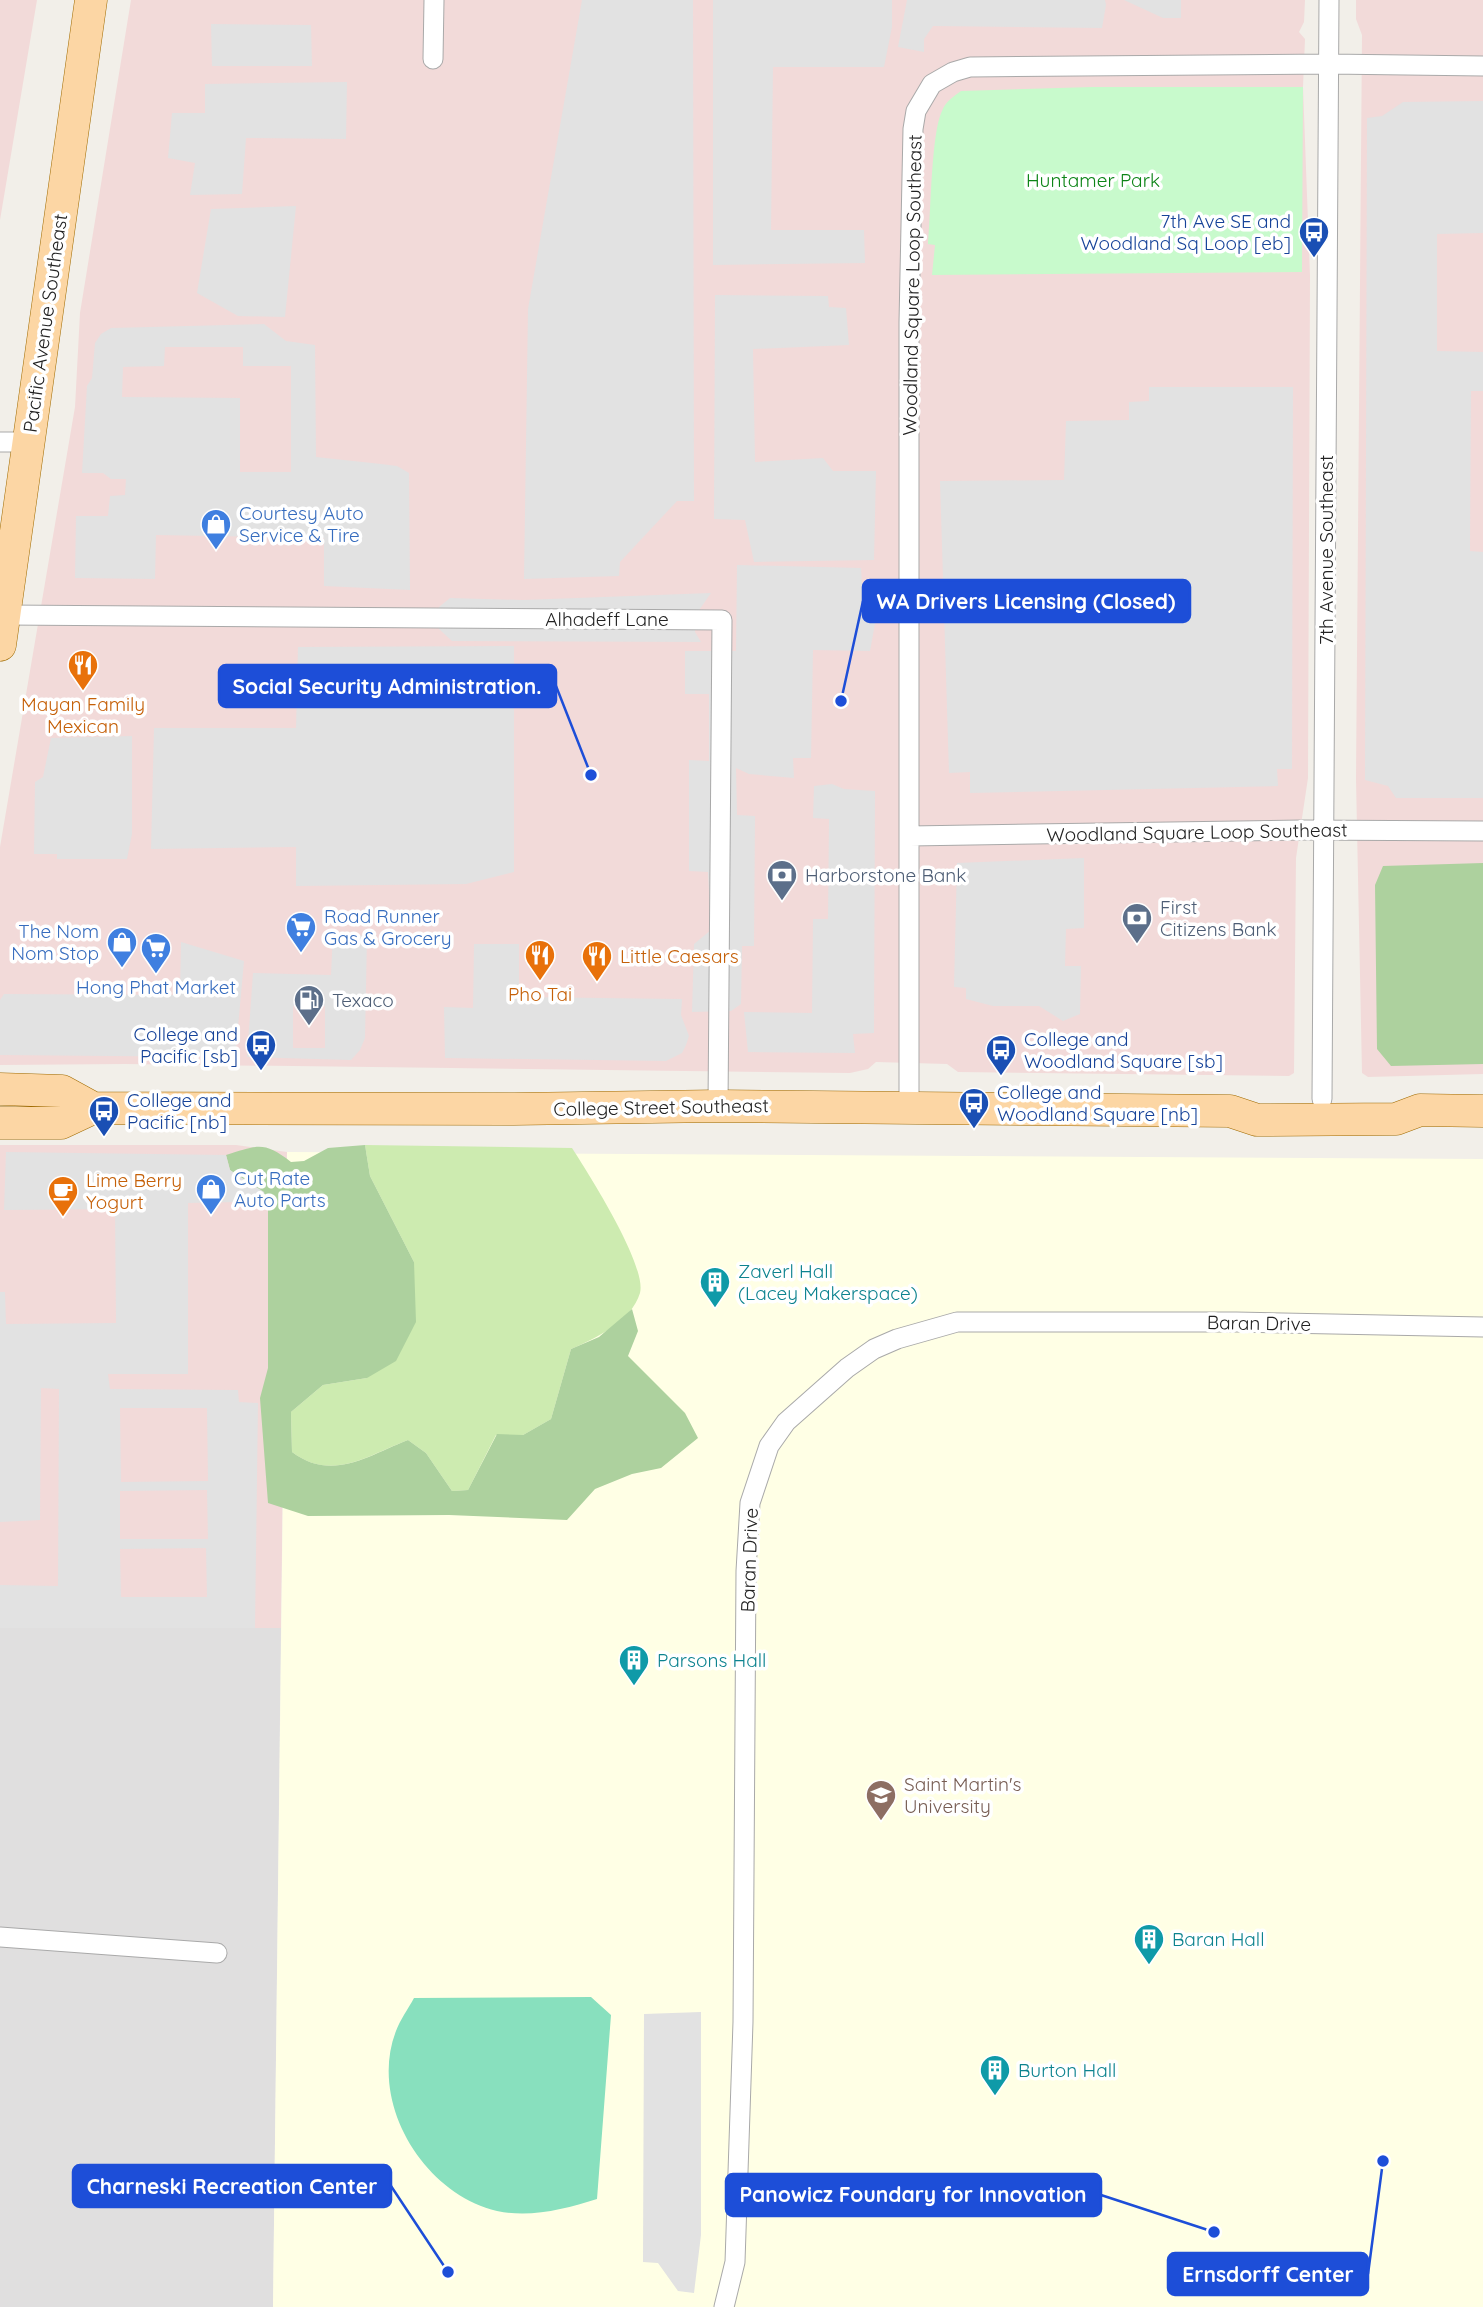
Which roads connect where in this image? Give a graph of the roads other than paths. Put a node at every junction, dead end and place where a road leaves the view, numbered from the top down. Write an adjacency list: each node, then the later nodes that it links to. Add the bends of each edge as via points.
1 (91, 0): 7 (main road, Pacific Avenue Southeast)
2 (434, 0): 4 (street)
3 (1329, 0): 5 (street, 7th Avenue Southeast)
4 (433, 59)
5 (1329, 64): 6 (street, Woodland Square Loop Southeast); 9 (street, 7th Avenue Southeast); 11 (street, Woodland Square Loop Southeast, via 970,67 932,84 922,98 913,129 910,262)
6 (1483, 66)
7 (15, 442): 8 (main road, Pacific Avenue Southeast)
8 (3, 630): 14 (street, Alhadeff Lane, via 722,620)
9 (1326, 831): 10 (street, Woodland Square Loop Southeast); 11 (street, Woodland Square Loop Southeast); 13 (street, 7th Avenue Southeast)
10 (1483, 831)
11 (910, 836): 15 (street, Woodland Square Loop Southeast)
12 (0, 1089): 16 (main road, College Street Southeast, via 62,1091)
13 (1322, 1099): 17 (main road, College Street Southeast, via 1397,1098); 18 (main road, College Street Southeast, via 1258,1100)
14 (718, 1106): 15 (main road, College Street Southeast); 16 (main road, College Street Southeast)
15 (909, 1106): 18 (main road, College Street Southeast)
16 (93, 1108): 20 (main road, College Street Southeast, via 61,1123)
17 (1420, 1110): 18 (main road, College Street Southeast, via 1396,1119 1257,1120); 19 (main road, College Street Southeast)
18 (1230, 1111)
19 (1483, 1111)
20 (0, 1123)
21 (1483, 1327): 24 (street, Baran Drive, via 957,1322 874,1349 786,1422 769,1446 750,1503 743,2035 735,2262)
22 (0, 1937): 23 (street)
23 (217, 1952)
24 (724, 2307)

